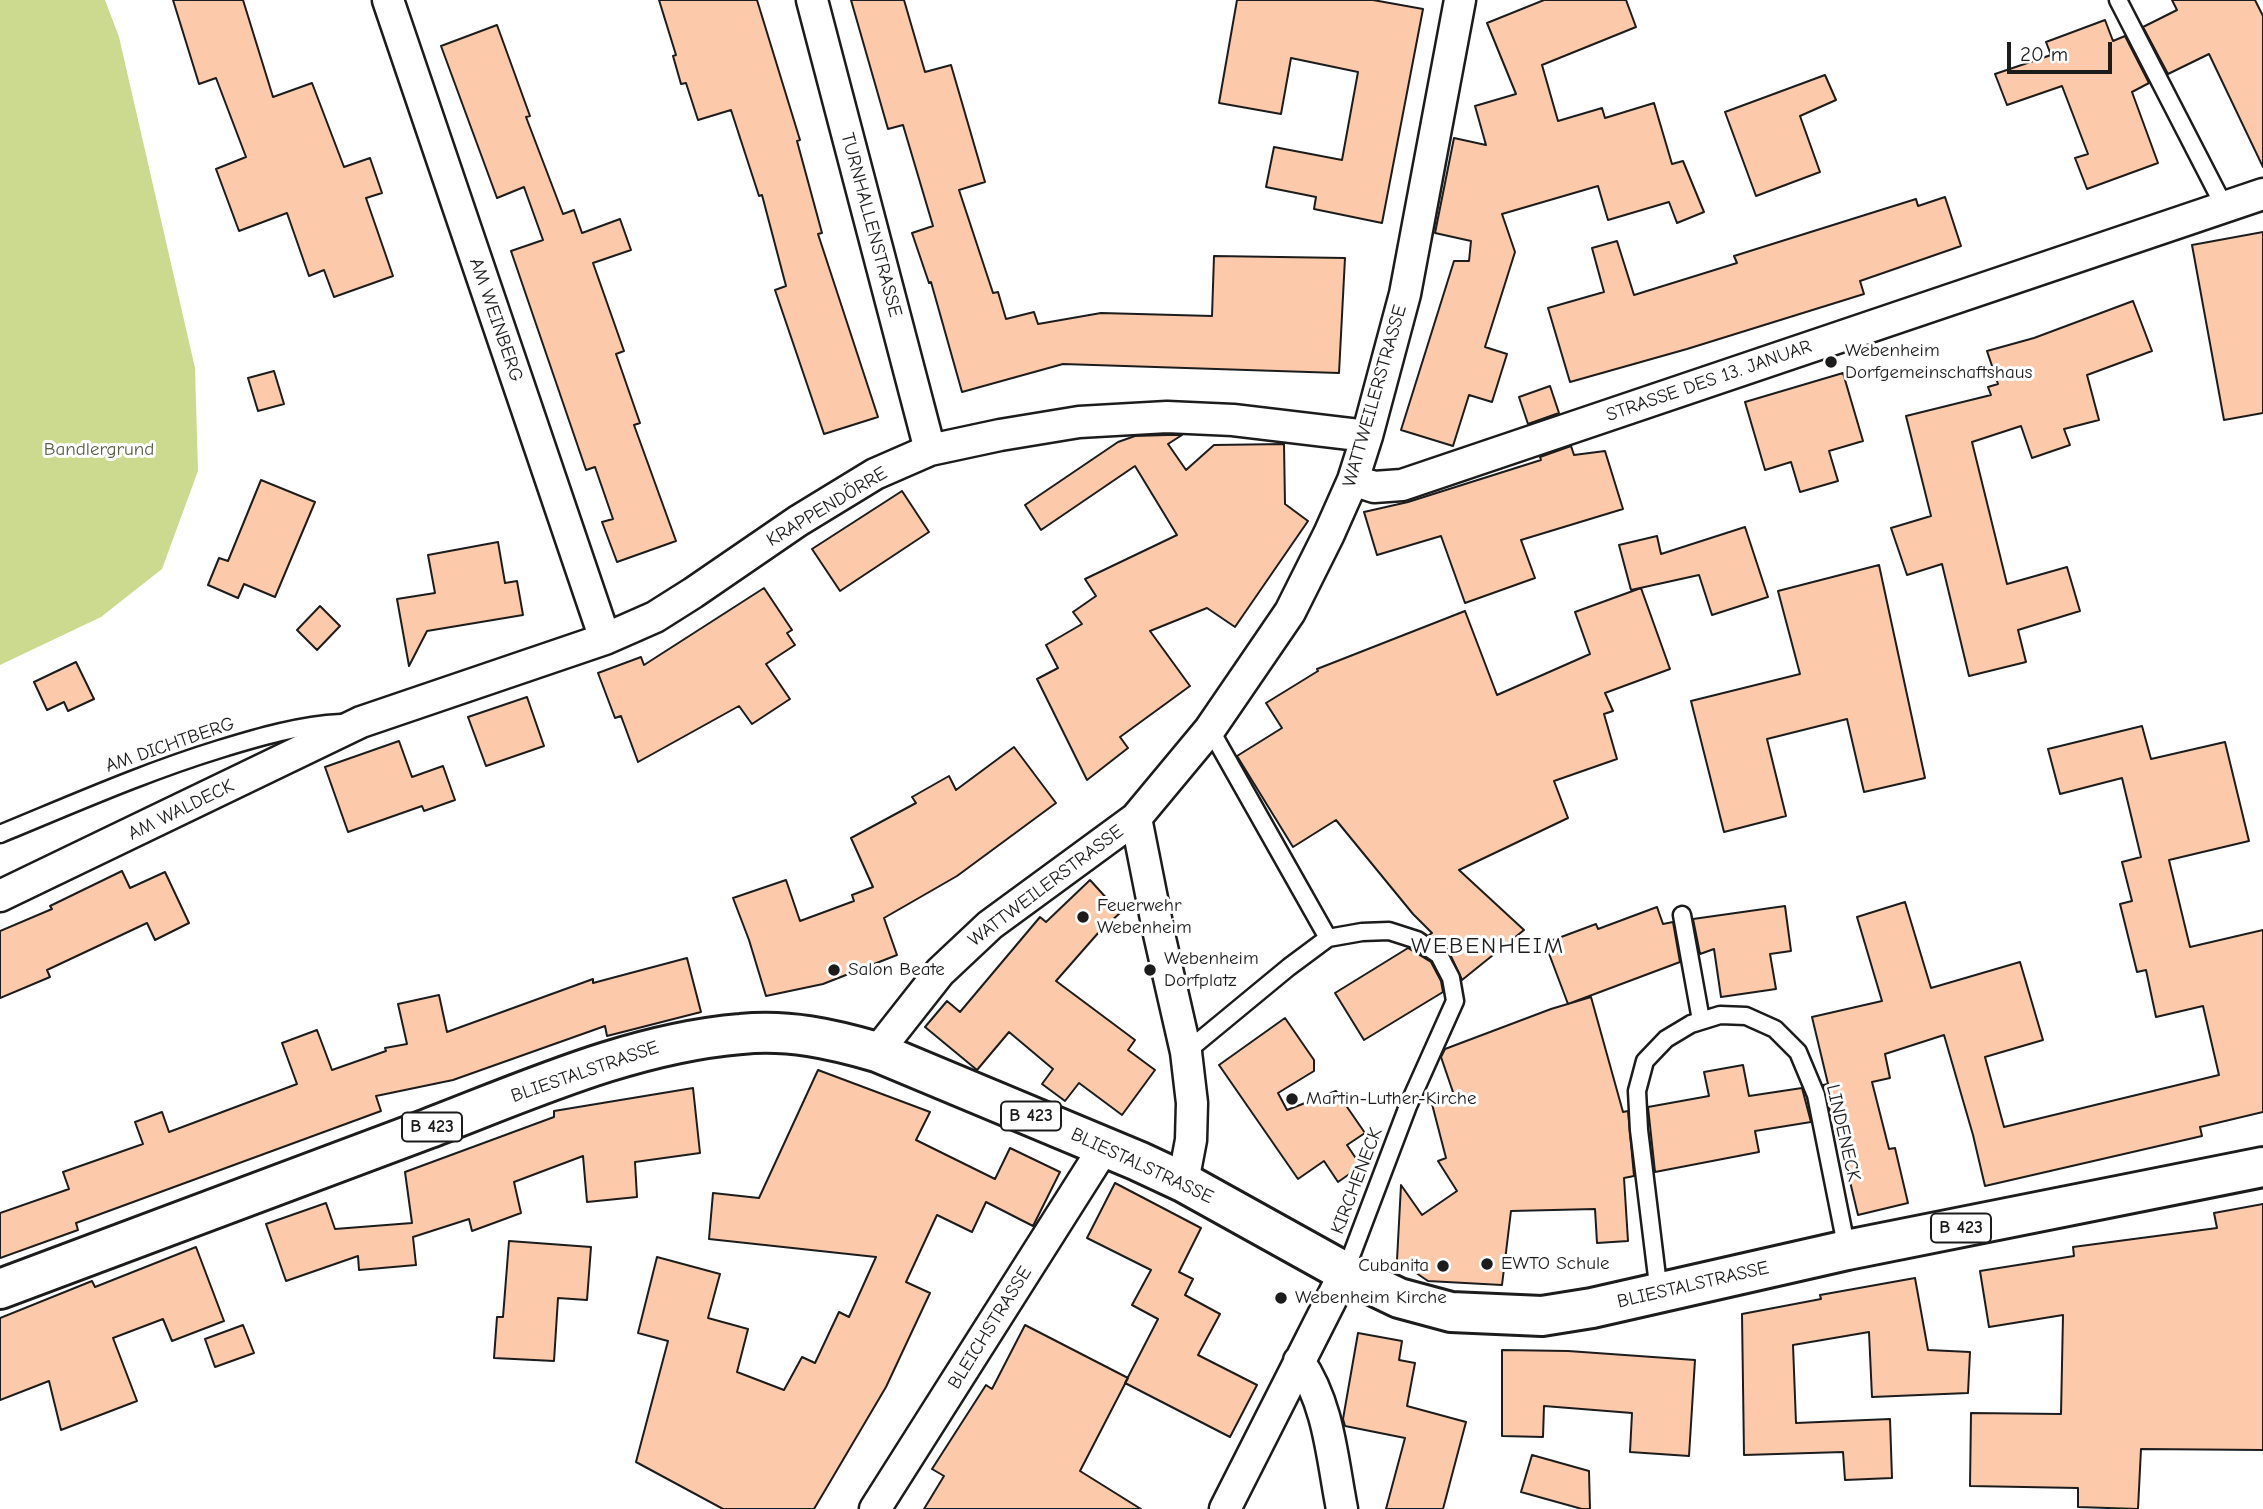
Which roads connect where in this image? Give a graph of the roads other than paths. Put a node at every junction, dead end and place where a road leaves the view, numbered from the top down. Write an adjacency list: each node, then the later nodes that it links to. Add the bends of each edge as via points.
1 (388, 0): 10 (street, AM WEINBERG)
2 (813, 0): 8 (street, TURNHALLENSTRASSE)
3 (1460, 0): 7 (street, WATTWEILERSTRASSE, via 1405,295)
4 (2118, 0): 6 (lane)
5 (2263, 194): 6 (street, STRASSE DES 13. JANUAR)
6 (2224, 206): 9 (street, STRASSE DES 13. JANUAR, via 1402,485 1374,487)
7 (1367, 436): 8 (street, KRAPPENDÖRRE, via 1167,416 1079,422); 9 (street, WATTWEILERSTRASSE)
8 (930, 450): 10 (street, KRAPPENDÖRRE, via 875,474 655,617)
9 (1353, 480): 12 (street, WATTWEILERSTRASSE, via 1290,611)
10 (605, 639): 11 (street, KRAPPENDÖRRE)
11 (360, 722): 14 (lane, AM DICHTBERG, via 255,738 178,762); 15 (street, AM WALDECK)
12 (1210, 729): 13 (street, WATTWEILERSTRASSE); 17 (lane)
13 (1136, 818): 19 (street, WATTWEILERSTRASSE, via 990,925 940,972); 20 (street, WATTWEILERSTRASSE)
14 (0, 834)
15 (0, 896)
16 (1682, 915): 18 (lane)
17 (1328, 938): 20 (lane, KIRCHENECK); 25 (lane, KIRCHENECK, via 1390,931 1417,940 1439,955 1451,978 1455,1001 1408,1106)
18 (1701, 1020): 24 (lane, LINDENECK, via 1746,1016 1775,1029 1798,1052 1816,1095); 27 (lane, LINDENECK, via 1666,1039 1645,1061 1637,1091)
19 (877, 1052): 21 (main road, BLIESTALSTRASSE / B 423); 26 (main road, BLIESTALSTRASSE / B 423, via 790,1033 742,1033 651,1048)
20 (1186, 1052): 23 (street, WATTWEILERSTRASSE, via 1192,1103)
21 (1105, 1146): 23 (main road, BLIESTALSTRASSE / B 423); 29 (street, BLEICHSTRASSE)
22 (2263, 1167): 24 (main road, BLIESTALSTRASSE / B 423)
23 (1183, 1182): 25 (main road, BLIESTALSTRASSE / B 423)
24 (1847, 1251): 27 (main road, BLIESTALSTRASSE / B 423)
25 (1345, 1272): 27 (main road, BLIESTALSTRASSE / B 423, via 1399,1298 1451,1312 1494,1315 1542,1316); 28 (street)
26 (0, 1289)
27 (1659, 1293)
28 (1299, 1360): 30 (street); 31 (street, via 1322,1405)
29 (875, 1509)
30 (1225, 1509)
31 (1342, 1509)

